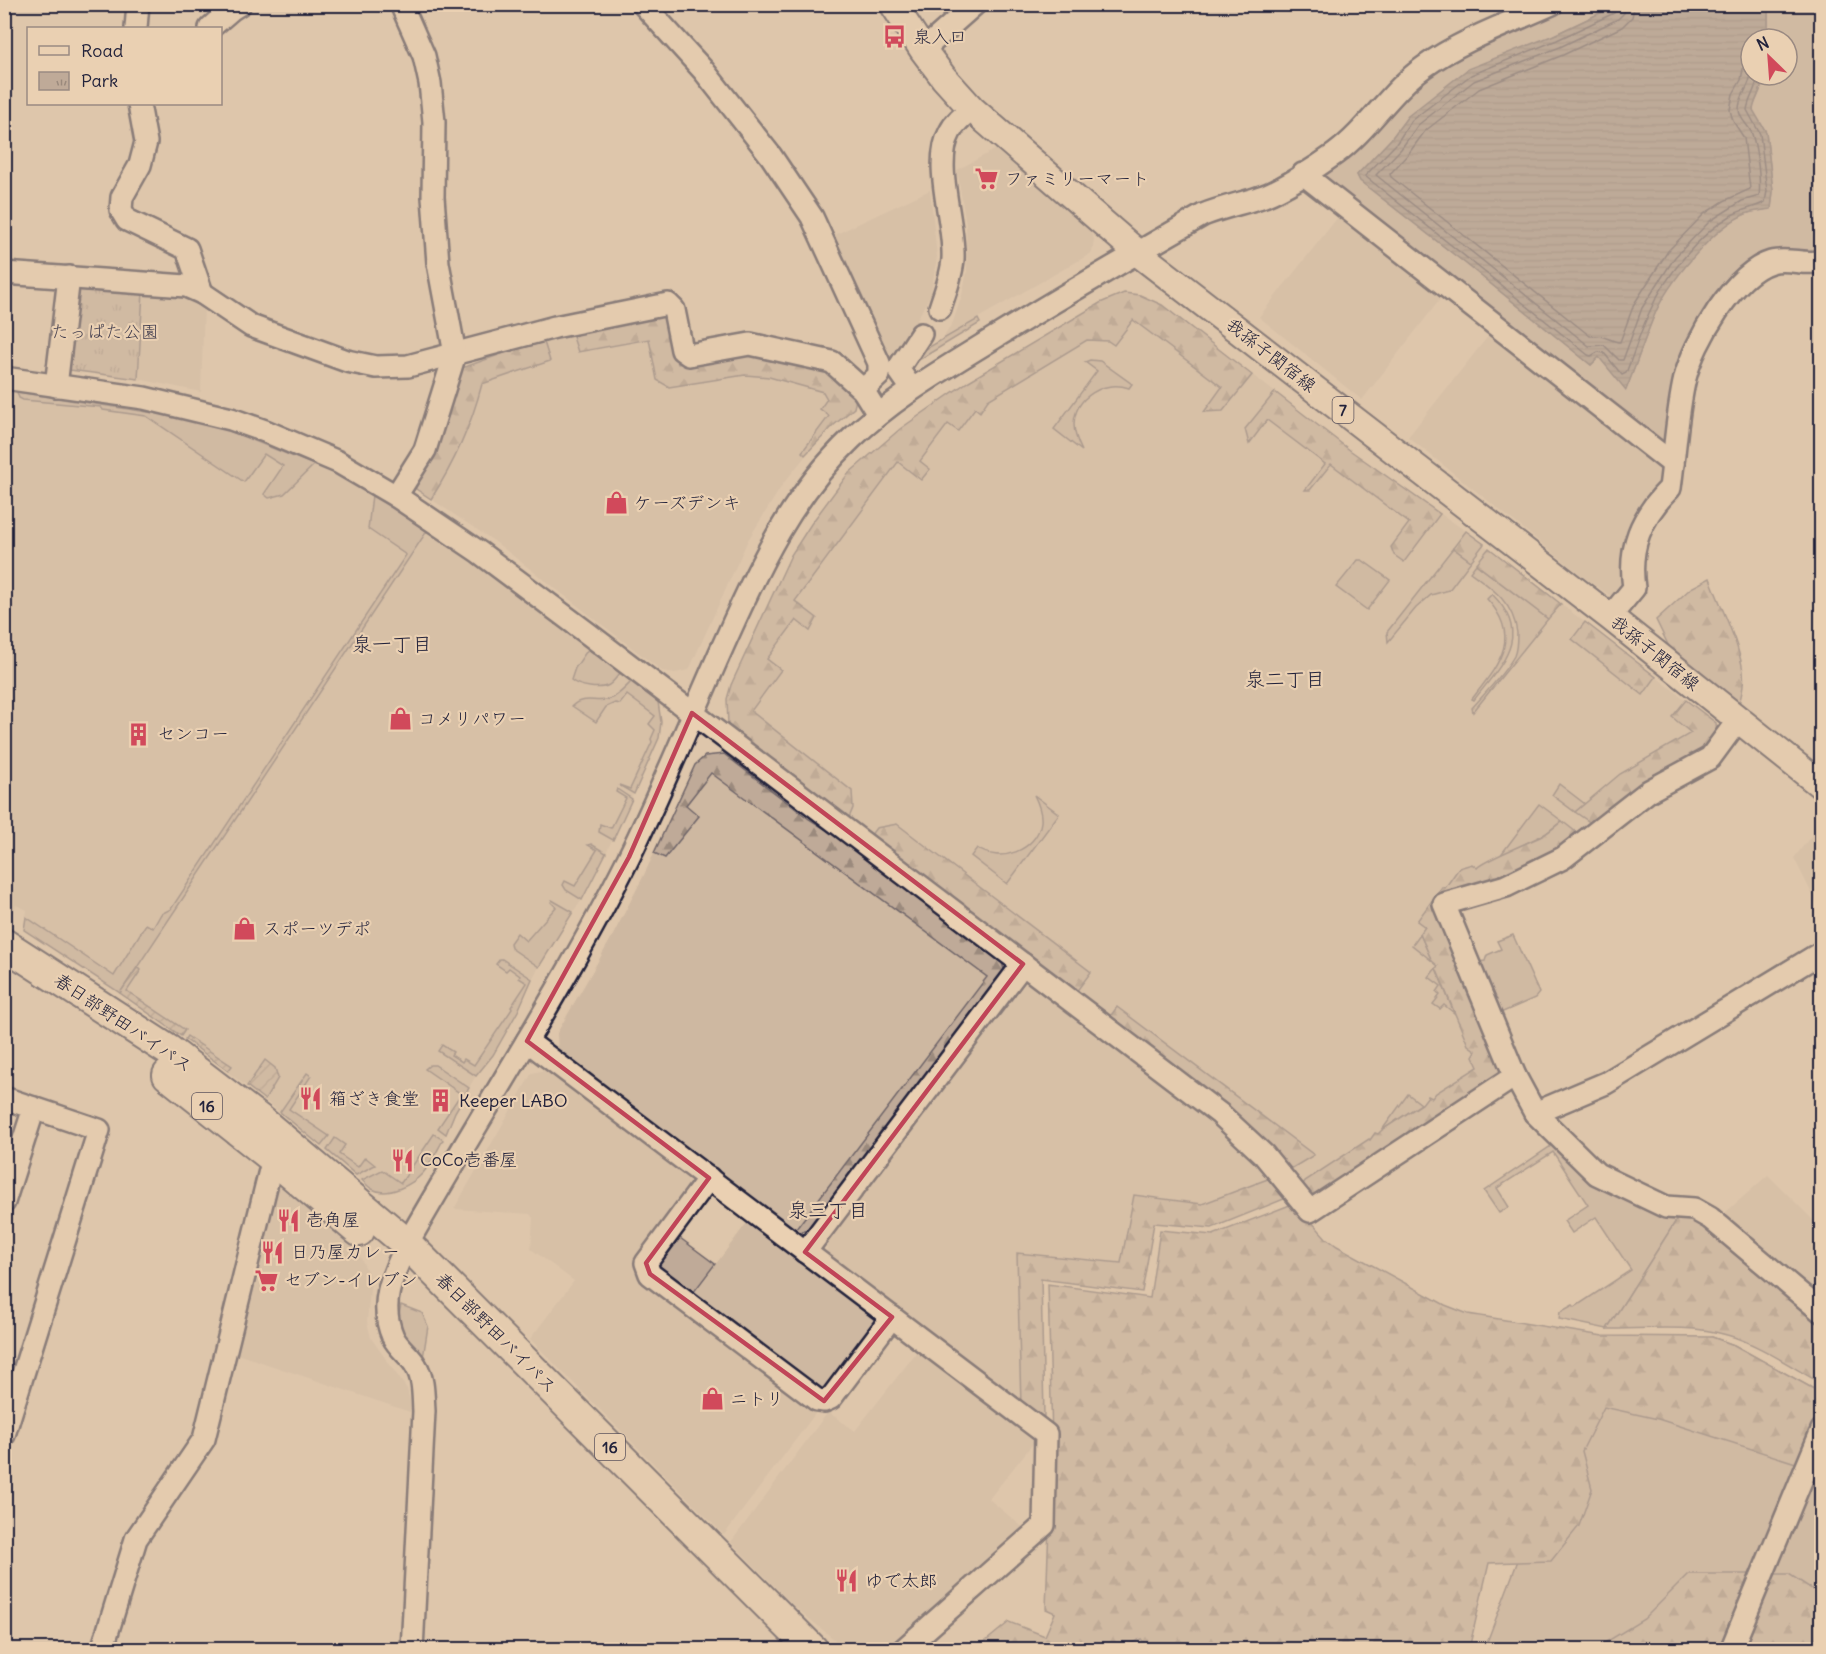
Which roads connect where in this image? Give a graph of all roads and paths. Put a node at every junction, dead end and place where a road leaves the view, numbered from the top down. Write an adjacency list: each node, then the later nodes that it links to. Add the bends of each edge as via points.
1 (138, 4): 8 (street)
2 (240, 4): 9 (street)
3 (401, 4): 21 (street, via 424,56 430,82 438,263)
4 (643, 4): 25 (street, via 704,71 771,156 812,217 879,363 879,375)
5 (893, 4): 10 (main road, 我孫子関宿線 / 7)
6 (975, 4): 10 (street)
7 (1552, 4): 13 (street, via 1456,47 1423,67 1336,153)
8 (136, 27)
9 (211, 27)
10 (923, 50): 12 (main road, 我孫子関宿線 / 7)
11 (140, 105): 18 (street, via 146,142 140,165 122,197 122,210 127,220 187,249)
12 (972, 109): 14 (main road, 我孫子関宿線 / 7); 19 (street, via 957,121 944,149 952,260)
13 (1303, 174): 14 (street, via 1266,195 1203,215); 27 (street)
14 (1138, 253): 24 (street); 29 (main road, 我孫子関宿線 / 7)
15 (1821, 261): 27 (street, via 1772,262 1760,267 1727,297 1702,335 1685,377)
16 (4, 273): 17 (street)
17 (69, 277): 18 (street, via 186,286); 23 (street)
18 (202, 293): 21 (street, via 251,326 347,361 376,367 408,366)
19 (940, 308)
20 (921, 334): 24 (street, via 898,369)
21 (455, 354): 25 (street, via 555,327 668,304 674,310 682,350 689,355 750,344 832,362); 28 (street, via 425,450)
22 (4, 378): 23 (street)
23 (56, 386): 28 (street, via 144,398 231,419 338,462)
24 (912, 389): 26 (street)
25 (863, 390): 26 (street)
26 (878, 414): 30 (street, via 825,466 780,527)
27 (1673, 464): 29 (street, via 1670,488 1640,528 1632,561 1634,588)
28 (396, 496): 30 (street, via 479,552)
29 (1610, 617): 31 (main road, 我孫子関宿線 / 7)
30 (692, 713): 36 (street); 37 (street, via 629,857)
31 (1738, 720): 32 (main road, 我孫子関宿線 / 7); 38 (street, via 1710,758 1649,791 1563,858 1506,886 1444,904)
32 (1821, 786)
33 (4, 944): 46 (highway, 春日部野田バイパス / 16, via 168,1050 261,1121)
34 (1821, 952): 41 (street, via 1606,1083)
35 (4, 964): 42 (highway, 春日部野田バイパス / 16, via 159,1068)
36 (1023, 964): 38 (street, via 1234,1126 1275,1167 1310,1211); 45 (street)
37 (526, 1041): 43 (street); 46 (street)
38 (1515, 1076): 41 (street)
39 (4, 1098): 40 (street)
40 (34, 1108): 44 (street); 50 (street, via 99,1130)
41 (1535, 1113): 47 (street, via 1597,1174 1666,1208 1695,1209 1710,1218)
42 (273, 1158): 46 (highway, 春日部野田バイパス / 16); 51 (street, via 204,1439 136,1539)
43 (709, 1178): 45 (street); 48 (street, via 646,1263 650,1274 817,1400 831,1398)
44 (4, 1202)
45 (805, 1252): 48 (street)
46 (402, 1254): 52 (street, via 388,1288 388,1320 400,1348 416,1365 422,1381 424,1411); 53 (highway, 春日部野田バイパス / 16); 54 (highway, 春日部野田バイパス / 16)
47 (1821, 1312)
48 (892, 1317): 55 (street, via 1046,1434 1044,1525)
49 (1821, 1430): 56 (street)
50 (4, 1435)
51 (102, 1650)
52 (412, 1650)
53 (785, 1650)
54 (813, 1650)
55 (903, 1650)
56 (1731, 1650)

